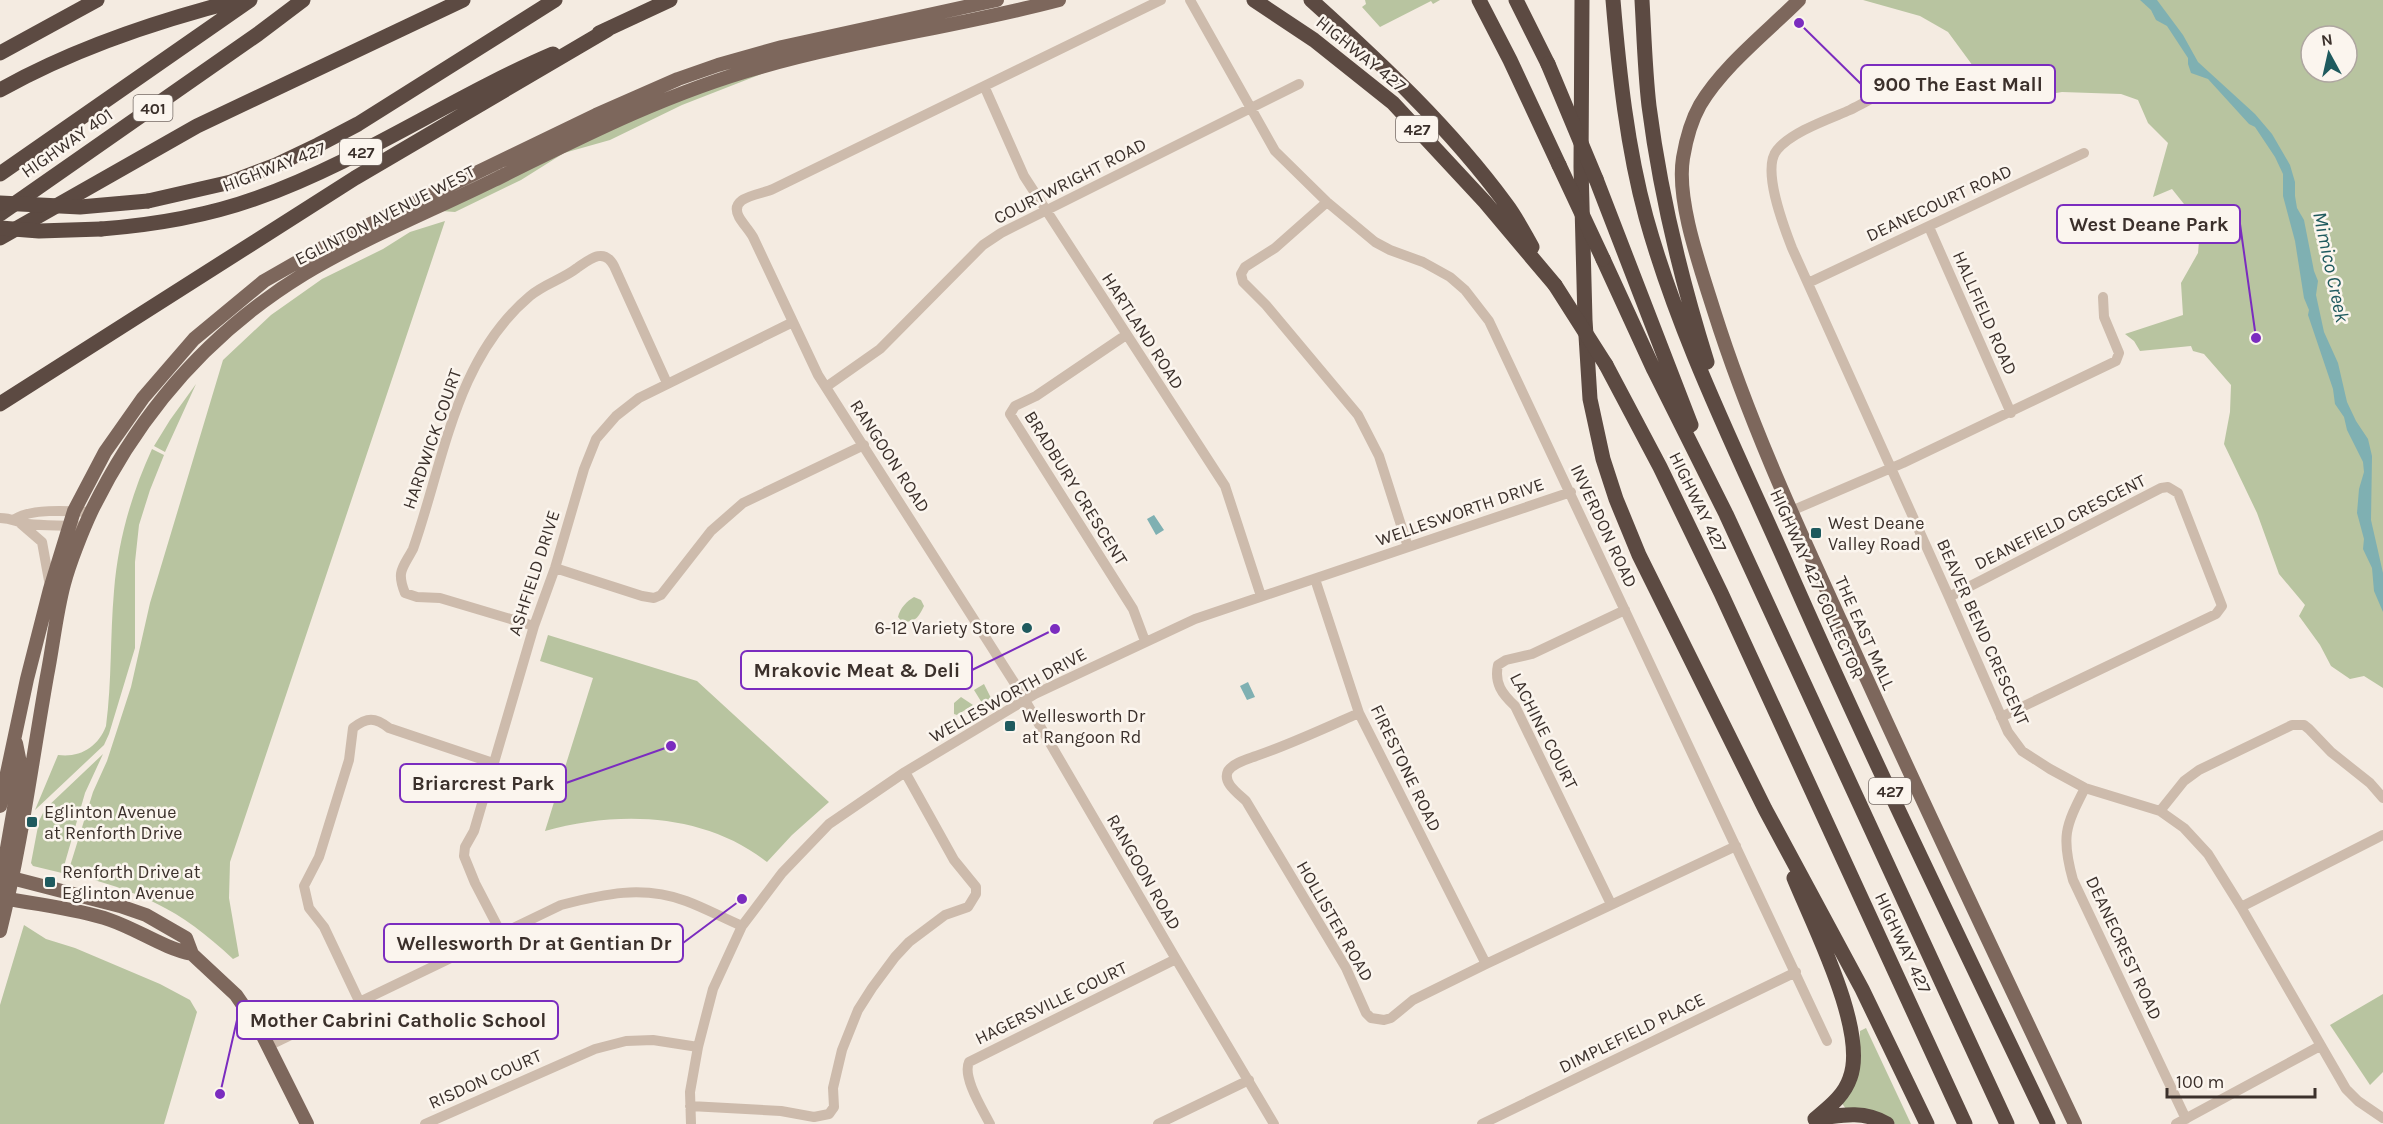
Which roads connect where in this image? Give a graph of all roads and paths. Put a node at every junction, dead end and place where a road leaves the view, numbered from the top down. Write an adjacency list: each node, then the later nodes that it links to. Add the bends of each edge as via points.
1 (97, 0): 24 (highway)
2 (239, 0): 29 (highway, via 123,33)
3 (250, 0): 32 (highway, HIGHWAY 401 / 401)
4 (303, 0): 36 (highway, HIGHWAY 401 / 401)
5 (462, 0): 39 (highway, via 239,104)
6 (555, 0): 34 (highway, bridge, via 358,124 276,165 231,182 148,201 80,207)
7 (670, 0): 22 (highway, HIGHWAY 427 / 427)
8 (997, 0): 53 (main road, EGLINTON AVENUE WEST, via 783,47 678,79 294,263 250,291 194,339 143,398 105,452)
9 (1059, 0): 55 (main road, EGLINTON AVENUE WEST, via 788,60 693,88 590,133 344,252 268,298 226,330 190,365 120,459)
10 (1161, 0): 28 (street, RANGOON ROAD)
11 (1190, 0): 30 (street)
12 (1254, 0): 41 (highway, HIGHWAY 427 / 427, via 1314,40 1393,103)
13 (1311, 0): 41 (highway, via 1377,59 1453,138 1507,205)
14 (1479, 0): 56 (highway, HIGHWAY 427 / 427, bridge)
15 (1516, 0): 56 (highway, bridge, via 1548,64 1596,179)
16 (1574, 0): 25 (highway)
17 (1582, 0): 25 (highway)
18 (1613, 0): 23 (highway, HIGHWAY 427 COLLECTOR)
19 (1624, 0): 23 (highway)
20 (1642, 0): 50 (highway, via 1649,107 1672,227 1695,322)
21 (1799, 0): 54 (main road, THE EAST MALL, via 1708,93 1691,125 1682,162 1686,211 1702,272 1734,374)
22 (607, 30): 38 (highway, HIGHWAY 427 / 427, bridge, via 517,69 354,155 256,199 158,223 101,230); 47 (highway, via 355,178)
23 (1616, 38): 50 (highway, HIGHWAY 427 COLLECTOR / 427, via 1646,214 1682,321)
24 (0, 53)
25 (1581, 82): 79 (highway, via 1586,339 1590,399 1603,459 1632,540)
26 (1299, 84): 30 (street, COURTWRIGHT ROAD)
27 (1887, 84): 40 (street, BEAVER BEND CRESCENT, via 1875,97 1785,141 1774,152 1776,203)
28 (985, 88): 35 (street, HARTLAND ROAD, via 1024,176); 43 (street, RANGOON ROAD, via 738,204 740,220 753,237)
29 (0, 90)
30 (1250, 110): 33 (street, INVERDON ROAD, via 1275,152); 35 (street, COURTWRIGHT ROAD)
31 (2084, 153): 37 (street, DEANECOURT ROAD)
32 (0, 174)
33 (1327, 202): 52 (street, INVERDON ROAD, via 1375,242 1424,261 1450,277 1479,305); 61 (street, via 1241,274 1243,282 1358,415 1378,456)
34 (0, 203)
35 (1046, 209): 44 (street, HARTLAND ROAD); 46 (street, COURTWRIGHT ROAD, via 983,245 879,349)
36 (0, 214)
37 (1929, 227): 40 (street, DEANECOURT ROAD); 48 (street, HALLFIELD ROAD)
38 (0, 228)
39 (0, 238)
40 (1808, 283): 51 (street, BEAVER BEND CRESCENT)
41 (1555, 285): 112 (highway, HIGHWAY 427 / 427, bridge, via 1606,365 1660,467)
42 (2103, 297): 48 (street, via 2104,317 2120,353 2116,361)
43 (793, 322): 45 (street, ASHFIELD DRIVE); 46 (street, RANGOON ROAD)
44 (1126, 335): 65 (street, HARTLAND ROAD, via 1225,486); 69 (street, BRADBURY CRESCENT, via 1015,406 1010,414 1121,590)
45 (667, 383): 62 (street, ASHFIELD DRIVE, via 625,408 596,439); 68 (street, HARDWICK COURT, via 614,266 604,255 595,256 531,295 478,360 464,386 413,549 402,567 401,583 405,593 417,597 440,598)
46 (826, 387): 49 (street, RANGOON ROAD)
47 (0, 402)
48 (2011, 413): 51 (street)
49 (864, 445): 62 (street, via 743,503 711,531 661,595 654,598); 70 (street, RANGOON ROAD)
50 (1738, 456): 114 (highway, HIGHWAY 427 COLLECTOR / 427, via 1839,683)
51 (1891, 468): 54 (street); 66 (street, BEAVER BEND CRESCENT)
52 (1571, 492): 61 (street, WELLESWORTH DRIVE); 67 (street, INVERDON ROAD)
53 (74, 511): 55 (street); 58 (street, via 22,514); 59 (main road, EGLINTON AVENUE WEST)
54 (1791, 511): 115 (main road, THE EAST MALL)
55 (91, 512): 60 (main road, EGLINTON AVENUE WEST)
56 (1726, 514): 113 (highway, HIGHWAY 427 / 427)
57 (0, 518): 58 (street)
58 (15, 519): 59 (street, via 26,524); 64 (street, via 42,542)
59 (70, 525): 60 (street); 64 (main road, EGLINTON AVENUE WEST)
60 (86, 527): 83 (main road, EGLINTON AVENUE WEST, via 64,581 34,755)
61 (1408, 547): 63 (street, WELLESWORTH DRIVE)
62 (555, 568): 68 (street, ASHFIELD DRIVE)
63 (1315, 579): 65 (street, WELLESWORTH DRIVE); 71 (street, FIRESTONE ROAD)
64 (50, 590): 73 (main road, EGLINTON AVENUE WEST, via 22,704 15,741)
65 (1261, 597): 69 (street, WELLESWORTH DRIVE)
66 (1949, 597): 72 (street, BEAVER BEND CRESCENT); 72 (street, DEANEFIELD CRESCENT, via 2161,488 2178,493 2222,606 2216,614)
67 (1625, 610): 82 (street, INVERDON ROAD); 84 (street, LACHINE COURT, via 1532,654 1506,660 1498,665 1496,675 1504,696 1515,706)
68 (534, 626): 74 (street, ASHFIELD DRIVE)
69 (1145, 641): 70 (street, WELLESWORTH DRIVE)
70 (1026, 700): 75 (street, WELLESWORTH DRIVE); 90 (street, RANGOON ROAD)
71 (1359, 713): 91 (street, FIRESTONE ROAD); 91 (street, HOLLISTER ROAD, via 1237,764 1228,771 1228,783 1246,801 1346,968 1371,1018 1390,1018 1413,1000)
72 (2001, 717): 76 (street, BEAVER BEND CRESCENT, via 2022,751)
73 (16, 762): 78 (main road, EGLINTON AVENUE WEST); 83 (main road, EGLINTON AVENUE WEST)
74 (493, 763): 88 (street, ASHFIELD DRIVE, via 464,856); 93 (street, via 388,728 376,719 368,718 353,728 349,760 320,857 304,886 309,908 324,927)
75 (905, 772): 86 (street, WELLESWORTH DRIVE, via 829,824 782,873); 99 (street, via 954,860 976,887 973,902 925,927 872,988 858,1010 842,1050 833,1088 834,1107 829,1114 814,1117 781,1111)
76 (2085, 788): 80 (street, BEAVER BEND CRESCENT); 102 (street, DEANECREST ROAD, via 2065,835 2073,880)
77 (2383, 798): 80 (street, via 2309,729 2292,725 2199,770 2184,781)
78 (0, 806)
79 (1765, 809): 101 (highway, via 1845,1002 1855,1051 1846,1087); 111 (highway, via 1862,989)
80 (2160, 811): 85 (street, BEAVER BEND CRESCENT, via 2184,828 2208,854)
81 (2383, 835): 85 (street)
82 (1736, 846): 84 (street, HOLLISTER ROAD); 92 (street, INVERDON ROAD)
83 (4, 885): 87 (main road, EGLINTON AVENUE WEST); 89 (main road, via 109,920 172,950); 89 (main road, via 85,895 146,915 186,938)
84 (1611, 904): 91 (street, HOLLISTER ROAD)
85 (2241, 907): 97 (street, BEAVER BEND CRESCENT)
86 (742, 926): 88 (street, via 661,894 612,892 561,905); 96 (street, WELLESWORTH DRIVE, via 713,989)
87 (0, 931)
88 (501, 933): 93 (street)
89 (192, 954): 95 (main road, via 236,995)
90 (1176, 959): 98 (street, RANGOON ROAD); 106 (street, HAGERSVILLE COURT, via 969,1062 966,1067 970,1083)
91 (1486, 964)
92 (1796, 972): 94 (street, INVERDON ROAD); 109 (street, DIMPLEFIELD PLACE)
93 (360, 1003): 95 (street)
94 (1827, 1041)
95 (268, 1046): 103 (main road)
96 (698, 1047): 99 (street, WELLESWORTH DRIVE); 104 (street, RISDON COURT, via 652,1040 626,1041 595,1049)
97 (2320, 1047): 100 (street, BEAVER BEND CRESCENT, via 2346,1089); 102 (street)
98 (1249, 1080): 107 (street); 108 (street, RANGOON ROAD)
99 (690, 1106): 105 (street, WELLESWORTH DRIVE)
100 (2383, 1118)
101 (1811, 1122): 110 (highway, via 1858,1114)
102 (2181, 1122)
103 (307, 1124)
104 (425, 1124)
105 (691, 1124)
106 (990, 1124)
107 (1158, 1124)
108 (1274, 1124)
109 (1482, 1124)
110 (1887, 1124)
111 (1926, 1124)
112 (1965, 1124)
113 (2007, 1124)
114 (2048, 1124)
115 (2075, 1124)

